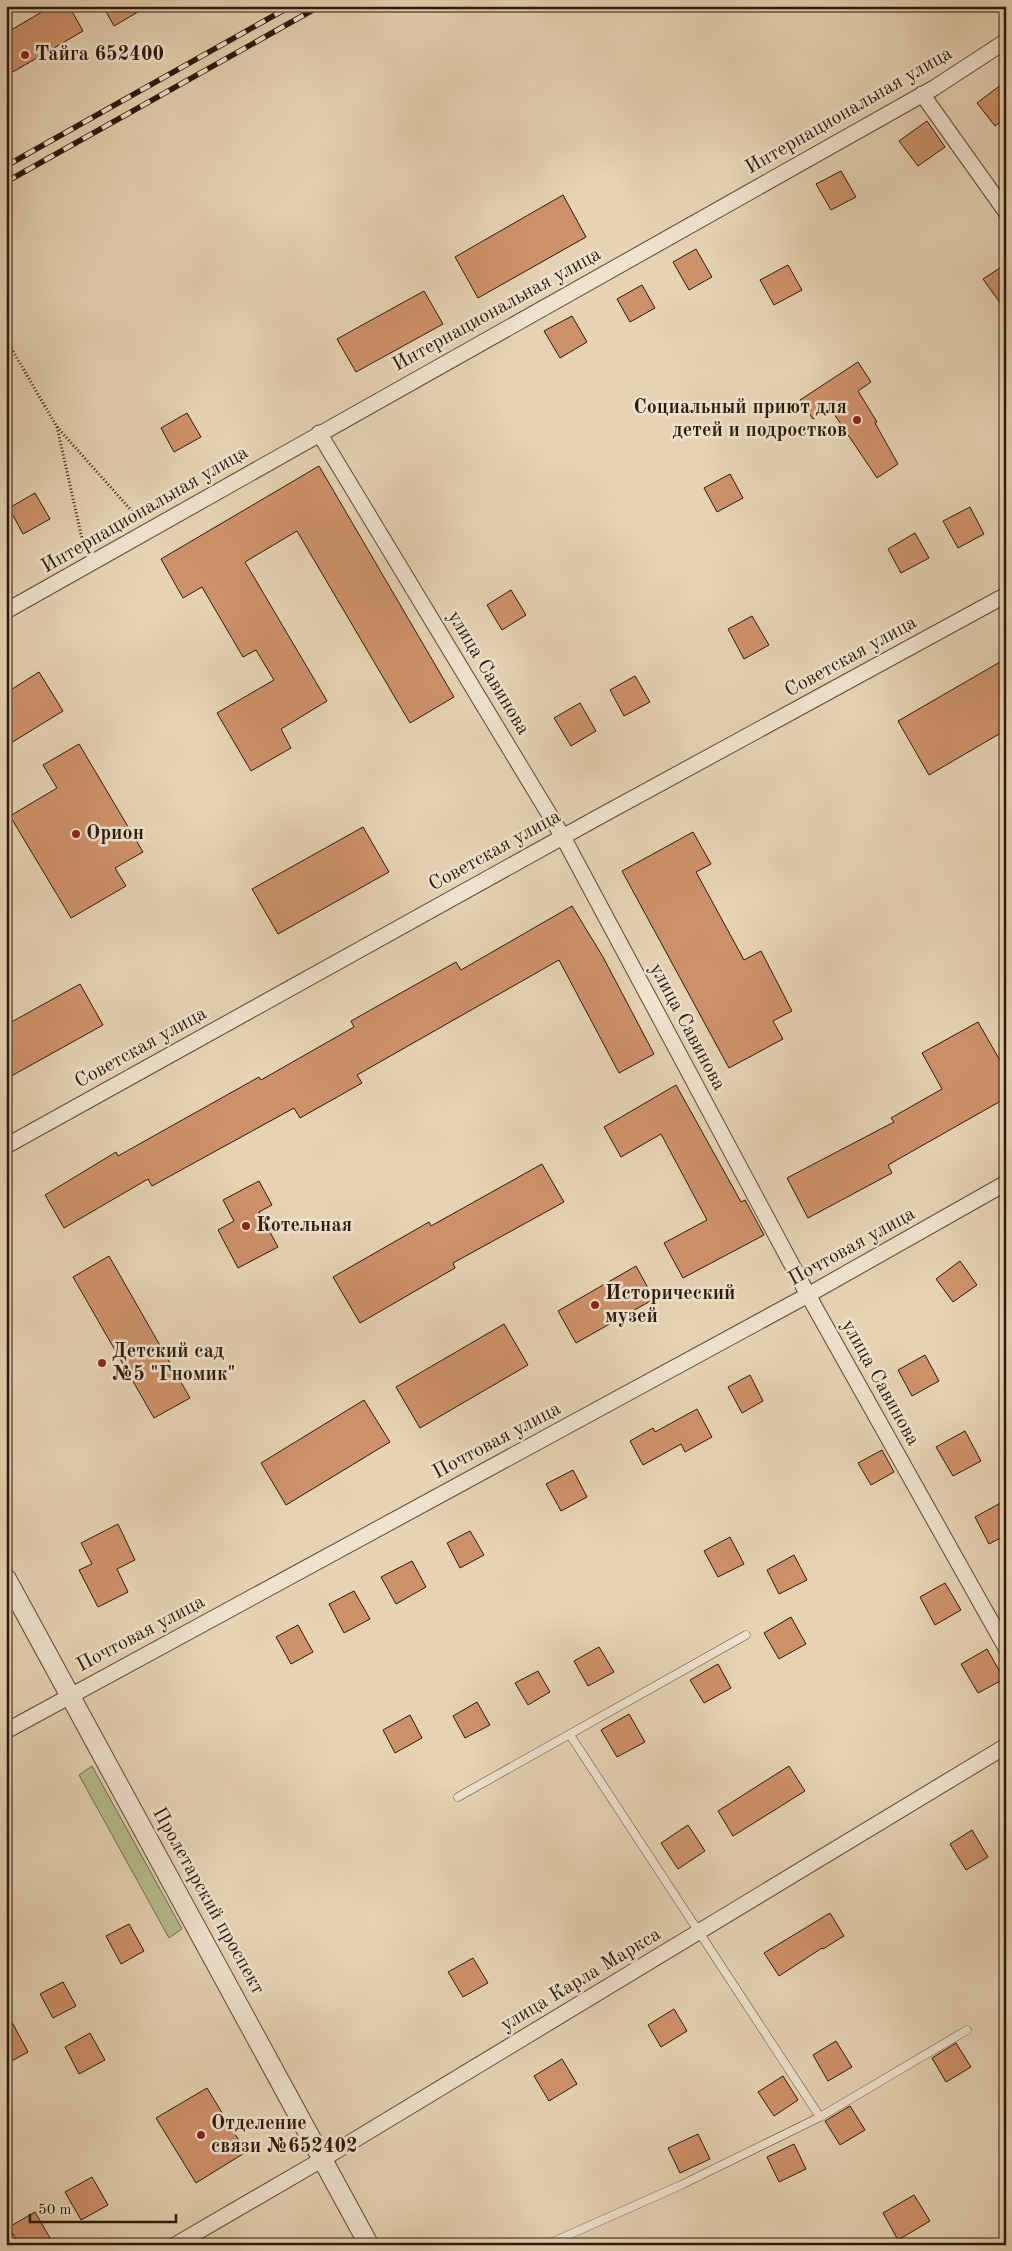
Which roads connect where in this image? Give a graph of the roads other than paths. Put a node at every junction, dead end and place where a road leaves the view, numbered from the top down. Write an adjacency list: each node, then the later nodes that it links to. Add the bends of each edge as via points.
1 (1006, 41): 2 (street, Интернациональная улица)
2 (922, 94): 3 (street); 4 (street, Интернациональная улица)
3 (1006, 212)
4 (319, 433): 6 (street, Интернациональная улица); 7 (street, улица Савинова)
5 (1006, 595): 7 (street, Советская улица)
6 (6, 611)
7 (563, 837): 8 (street, Советская улица); 10 (street, улица Савинова)
8 (6, 1146)
9 (1006, 1183): 10 (street, Почтовая улица)
10 (808, 1295): 13 (street, улица Савинова); 14 (street, Почтовая улица)
11 (6, 1578): 14 (street, Пролетарский проспект)
12 (746, 1635): 16 (lane)
13 (1006, 1648)
14 (70, 1695): 15 (street, Почтовая улица); 22 (street, Пролетарский проспект)
15 (6, 1731)
16 (570, 1735): 18 (lane); 19 (lane)
17 (1006, 1746): 19 (street, улица Карла Маркса)
18 (458, 1797)
19 (700, 1931): 21 (lane); 22 (street, улица Карла Маркса)
20 (967, 2030): 21 (lane)
21 (820, 2117): 25 (lane, via 681,2185)
22 (323, 2159): 23 (street, улица Карла Маркса); 24 (street, Пролетарский проспект)
23 (175, 2245)
24 (370, 2245)
25 (546, 2245)

